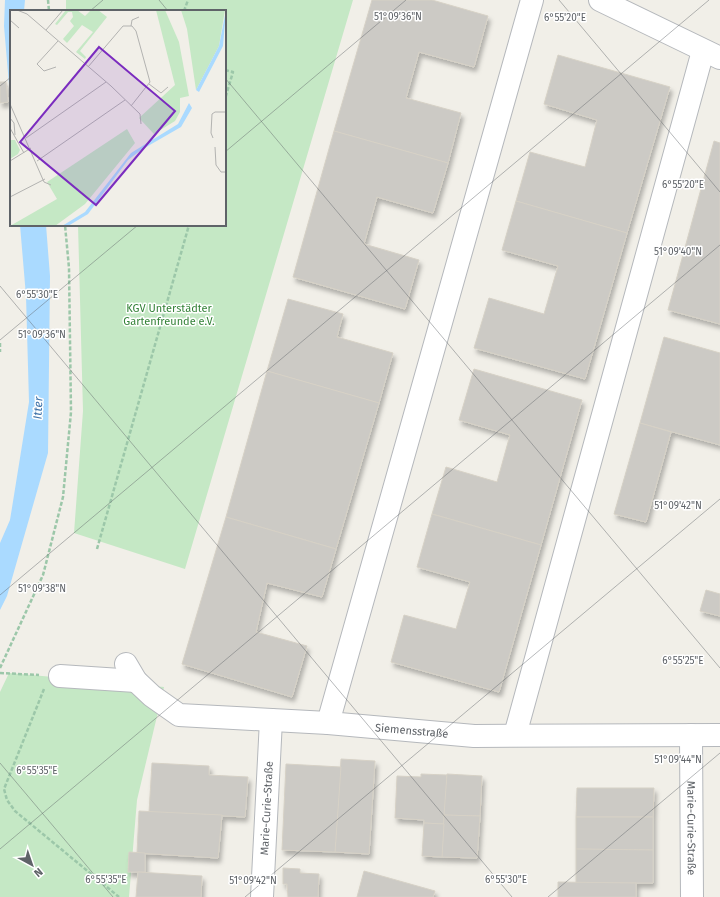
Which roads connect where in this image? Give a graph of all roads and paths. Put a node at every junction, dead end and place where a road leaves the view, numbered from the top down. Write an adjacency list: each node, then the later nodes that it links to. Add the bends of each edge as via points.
1 (48, 0): 6 (path)
2 (188, 0): 7 (path)
3 (532, 0): 20 (street)
4 (600, 0): 5 (street)
5 (631, 7): 8 (street)
6 (49, 10)
7 (184, 10)
8 (712, 54): 21 (street)
9 (226, 70): 10 (path, via 233,72)
10 (226, 96)
11 (65, 226): 16 (path, via 69,268 71,412 63,497 43,575)
12 (189, 226): 15 (path)
13 (0, 343): 14 (path)
14 (0, 352)
15 (97, 549)
16 (0, 668)
17 (0, 673): 18 (path)
18 (55, 676): 19 (street, Siemensstraße, via 131,672 152,696 179,715); 24 (path, via 4,789 6,800 35,828)
19 (271, 720): 20 (street, Siemensstraße); 25 (street, Marie-Curie-Straße)
20 (328, 723): 21 (street, Siemensstraße, via 474,736)
21 (516, 734): 22 (street, Siemensstraße)
22 (691, 735): 23 (street, Siemensstraße); 26 (street, Marie-Curie-Straße)
23 (720, 736)
24 (119, 897)
25 (262, 897)
26 (692, 897)

